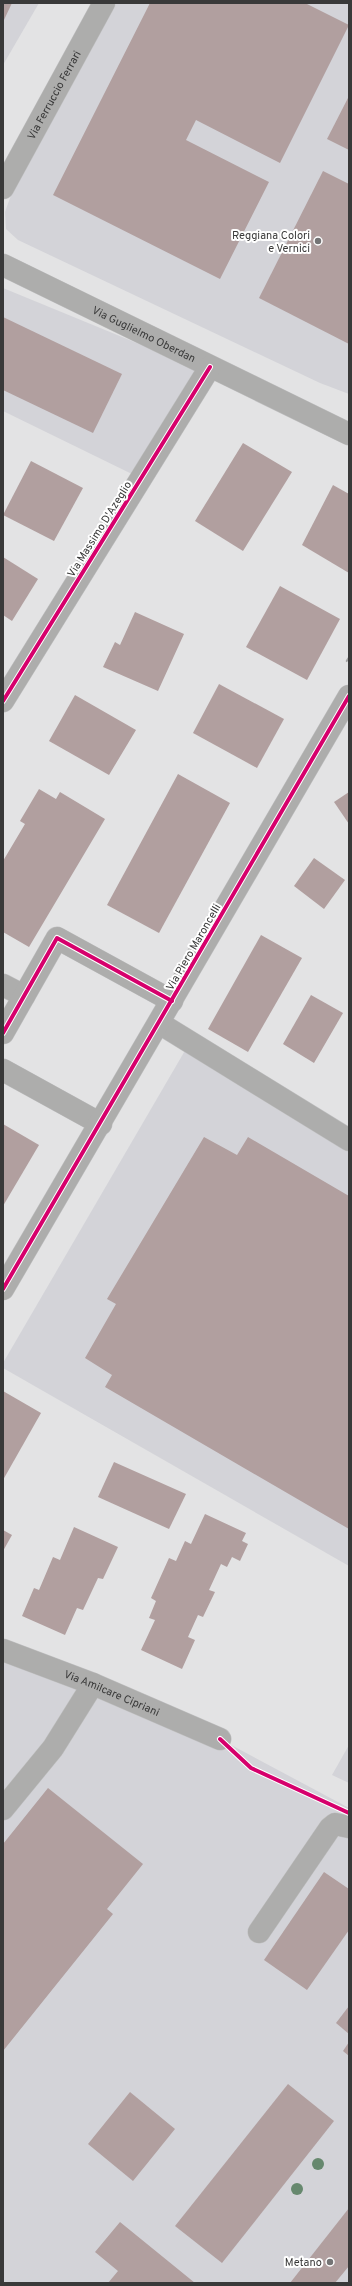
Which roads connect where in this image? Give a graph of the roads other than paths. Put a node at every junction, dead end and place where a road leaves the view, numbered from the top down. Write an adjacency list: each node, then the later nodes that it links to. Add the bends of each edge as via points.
1 (104, 3): 2 (street, Via Ferruccio Ferrari)
2 (3, 188)
3 (3, 265): 4 (street, Via Guglielmo Oberdan)
4 (210, 367): 5 (street, Via Guglielmo Oberdan); 7 (street, Via Massimo D'Azeglio)
5 (349, 434)
6 (349, 696): 10 (street, Via Piero Maroncelli)
7 (3, 701)
8 (3, 985): 9 (street)
9 (24, 996): 10 (street, via 57,938); 12 (street)
10 (172, 1001): 11 (street, Via Piero Maroncelli)
11 (159, 1023): 14 (street, Via Piero Maroncelli); 15 (street)
12 (3, 1033)
13 (3, 1070): 14 (street)
14 (101, 1124): 16 (street, Via Piero Maroncelli)
15 (349, 1140)
16 (3, 1289)
17 (3, 1650): 18 (street, Via Amilcare Cipriani)
18 (92, 1684): 19 (street, Via Amilcare Cipriani); 20 (street, via 53,1748)
19 (220, 1739)
20 (3, 1809)
21 (349, 1827): 22 (street, via 335,1824 330,1828)
22 (259, 1932)

